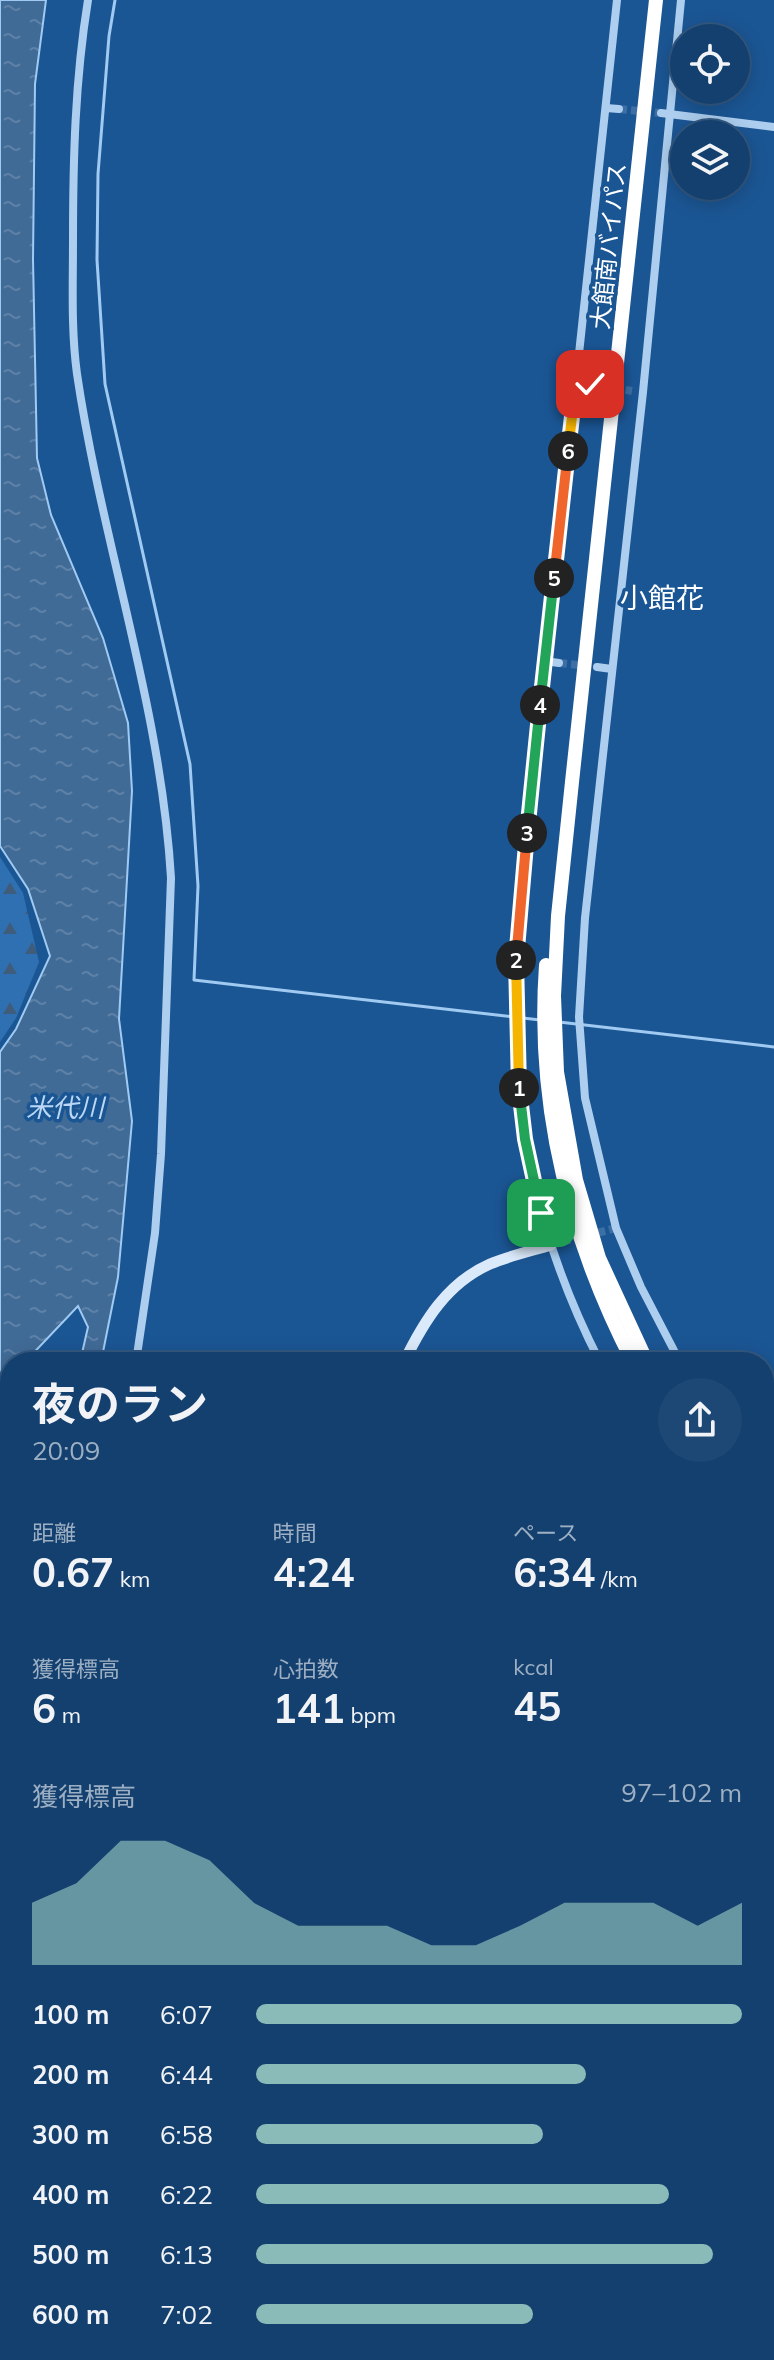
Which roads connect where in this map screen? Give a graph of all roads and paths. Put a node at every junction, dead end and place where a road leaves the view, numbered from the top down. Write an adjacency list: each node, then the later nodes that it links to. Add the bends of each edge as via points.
1 (88, 0): 20 (street, via 72,176 77,371 159,767 171,878 161,1154)
2 (617, 0): 5 (street)
3 (656, 0): 18 (highway, 大館南バイパス, via 572,782 552,915)
4 (681, 0): 8 (street)
5 (606, 108): 6 (street); 10 (street)
6 (619, 109)
7 (661, 113): 8 (street)
8 (671, 115): 9 (street); 13 (street)
9 (774, 127)
10 (576, 382): 11 (street); 14 (street)
11 (590, 384)
12 (632, 391): 13 (street)
13 (643, 392): 17 (street)
14 (545, 661): 15 (street); 19 (street, via 516,940 515,1012 525,1139)
15 (559, 663)
16 (597, 667): 17 (street)
17 (612, 669): 25 (street, via 585,918 580,1024 585,1098 616,1228)
18 (549, 1039): 23 (highway, 大館南バイパス, via 550,1110 571,1210 602,1299); 24 (highway, 大館南バイパス, via 586,1220)
19 (551, 1245): 21 (street, via 490,1264 451,1289); 22 (street)
20 (137, 1352)
21 (410, 1352)
22 (596, 1352)
23 (628, 1352)
24 (642, 1352)
25 (675, 1352)

